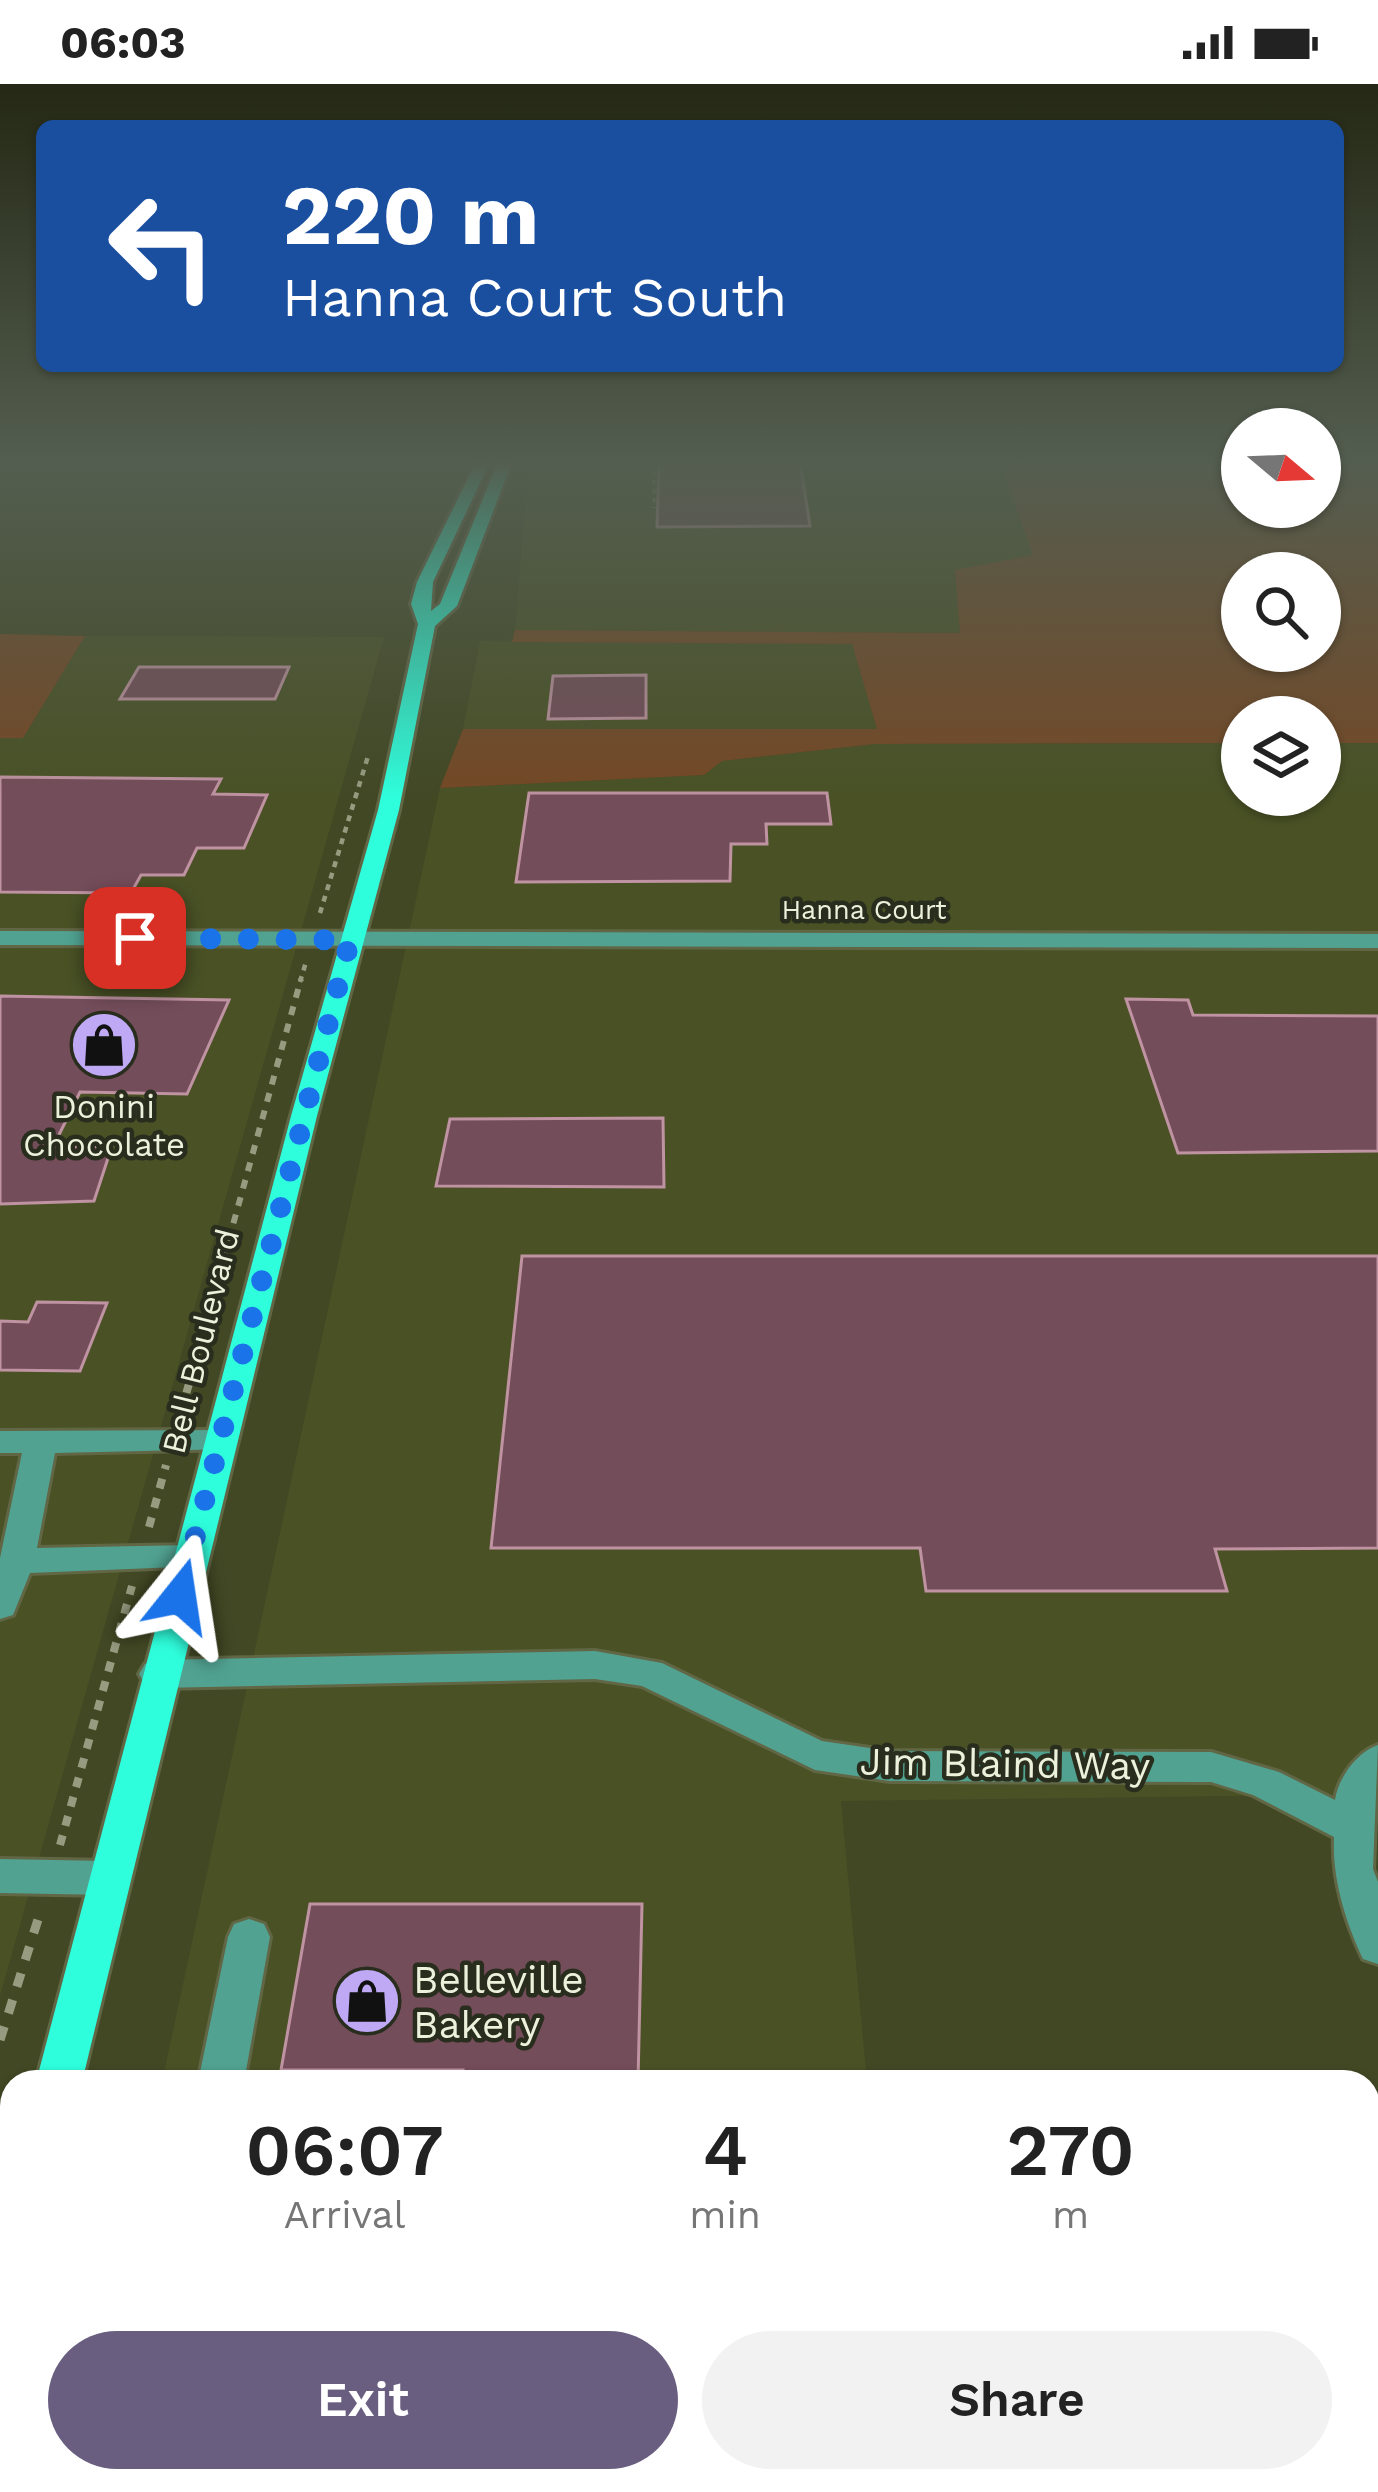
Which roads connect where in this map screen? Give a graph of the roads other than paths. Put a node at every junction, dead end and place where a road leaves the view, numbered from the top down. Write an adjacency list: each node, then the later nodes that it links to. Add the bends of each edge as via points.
1 (428, 574): 3 (main road, Bell Boulevard, via 420,604)
2 (461, 574): 3 (main road, Bell Boulevard, via 448,606)
3 (427, 624): 5 (main road, Bell Boulevard, via 400,765)
4 (0, 938): 5 (street, Hanna Court)
5 (350, 940): 6 (street, Hanna Court); 9 (main road, Bell Boulevard)
6 (1378, 941)
7 (0, 1442): 8 (street)
8 (41, 1442): 9 (street); 11 (street)
9 (220, 1442): 10 (main road, Bell Boulevard)
10 (191, 1557): 11 (street); 13 (main road, Bell Boulevard)
11 (17, 1561): 12 (street)
12 (0, 1606)
13 (158, 1674): 15 (street, Jim Blaind Way, via 595,1665 649,1673 815,1755 890,1766 1210,1767 1265,1783); 17 (main road, Bell Boulevard)
14 (1378, 1760): 15 (street, via 1355,1792)
15 (1354, 1828): 19 (street, via 1353,1869)
16 (0, 1876): 17 (street)
17 (109, 1878): 20 (main road, Bell Boulevard)
18 (250, 1937): 21 (street)
19 (1378, 1946)
20 (62, 2070)
21 (223, 2070)

